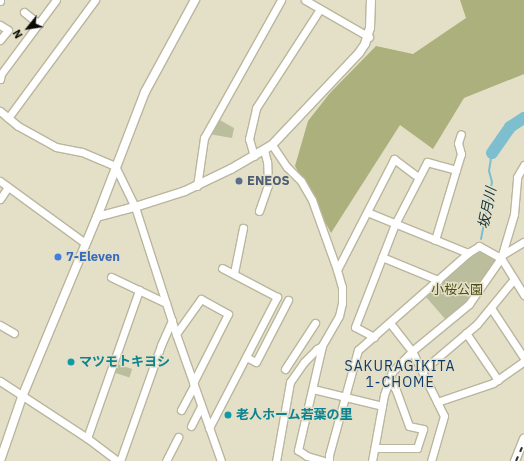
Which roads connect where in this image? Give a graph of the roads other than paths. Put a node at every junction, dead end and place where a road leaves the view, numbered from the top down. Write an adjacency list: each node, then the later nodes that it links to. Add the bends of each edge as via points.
1 (56, 0): 9 (street)
2 (95, 0): 15 (street)
3 (195, 0): 20 (street, via 145,92)
4 (281, 0): 25 (street, via 204,138)
5 (305, 0): 7 (street)
6 (371, 0): 11 (street)
7 (320, 8): 11 (street); 19 (street, via 256,108 249,139)
8 (24, 12): 9 (street)
9 (39, 24): 13 (street, via 1,74)
10 (0, 25): 12 (street, via 8,30)
11 (369, 37): 17 (street, via 359,53)
12 (0, 40)
13 (0, 79)
14 (0, 111): 15 (street)
15 (8, 118): 20 (street, via 30,134 56,147 82,152)
16 (461, 134): 22 (street, via 458,143 461,154)
17 (272, 145): 18 (street); 41 (street, via 287,167 301,181 312,200)
18 (264, 150): 19 (street); 29 (street, via 268,185)
19 (254, 156): 25 (street)
20 (116, 166): 28 (street); 31 (street)
21 (524, 166): 38 (street, via 517,177 514,214)
22 (456, 170): 23 (street, via 427,162); 34 (street)
23 (419, 178): 30 (street, via 394,160); 32 (street)
24 (0, 181): 26 (street)
25 (197, 186): 28 (street)
26 (8, 187): 27 (street); 36 (street)
27 (0, 199)
28 (135, 207): 31 (street); 49 (street)
29 (259, 211)
30 (367, 212): 32 (street); 41 (street)
31 (97, 217): 36 (street)
32 (395, 224): 34 (street); 39 (street)
33 (243, 228): 42 (street)
34 (435, 240): 37 (street)
35 (524, 242): 38 (street)
36 (85, 243): 70 (street)
37 (468, 253): 38 (street, via 479,246); 44 (street)
38 (502, 256): 45 (street); 60 (street, via 469,304)
39 (382, 257): 44 (street); 58 (street, via 354,327)
40 (222, 268): 42 (street)
41 (337, 270): 59 (street, via 342,287 342,303 339,316)
42 (234, 273): 61 (street, via 277,297)
43 (111, 277): 46 (street)
44 (438, 280): 53 (street)
45 (519, 282): 47 (street); 50 (street)
46 (139, 290): 49 (street); 79 (street)
47 (524, 294)
48 (288, 300): 61 (street, via 256,362)
49 (166, 304): 51 (street)
50 (491, 308): 56 (street); 62 (street)
51 (172, 320): 57 (street); 84 (street)
52 (316, 323): 63 (street)
53 (390, 323): 58 (street); 60 (street)
54 (0, 325): 55 (street)
55 (14, 333)
56 (466, 333): 64 (street); 66 (street)
57 (176, 334): 68 (street); 68 (street, via 201,299 228,314)
58 (374, 337): 71 (street, via 358,350)
59 (322, 346): 69 (street); 87 (street, via 304,362 290,382)
60 (412, 351): 64 (street); 65 (street, via 392,372)
61 (246, 357): 77 (street)
62 (524, 360): 66 (street)
63 (285, 369)
64 (423, 370): 72 (street)
65 (389, 380): 74 (street); 82 (street, via 396,390 409,426 423,429 417,448)
66 (498, 380): 72 (street, via 493,384)
67 (0, 381): 70 (street)
68 (193, 384): 73 (street); 75 (street)
69 (313, 389): 71 (street); 88 (street, via 298,450)
70 (22, 397): 79 (street); 81 (street)
71 (345, 397): 74 (street); 89 (street)
72 (437, 402): 91 (street, via 444,416)
73 (201, 406): 76 (street); 77 (street)
74 (382, 406): 82 (street)
75 (181, 410)
76 (192, 426)
77 (209, 428): 86 (street)
78 (178, 437): 85 (street)
79 (87, 438): 84 (street)
80 (524, 439): 92 (street)
81 (3, 440): 83 (street)
82 (375, 448): 90 (street)
83 (0, 461)
84 (119, 461)
85 (166, 461)
86 (221, 461)
87 (276, 461)
88 (323, 461)
89 (329, 461)
90 (372, 461)
91 (431, 461)
92 (515, 461)

